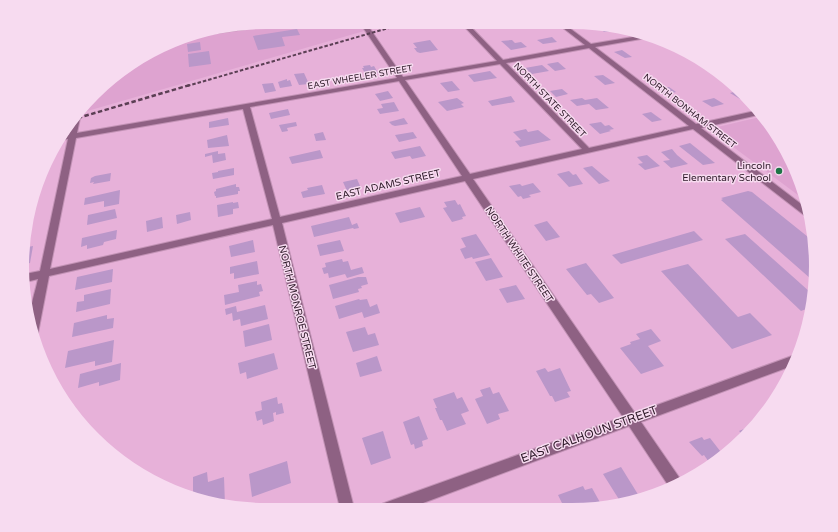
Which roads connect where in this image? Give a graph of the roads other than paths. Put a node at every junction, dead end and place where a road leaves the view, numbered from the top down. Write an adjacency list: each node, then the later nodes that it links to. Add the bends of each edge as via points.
1 (367, 29): 7 (street, NORTH WHITE STREET)
2 (470, 29): 6 (street, NORTH STATE STREET)
3 (568, 29): 5 (street, NORTH BONHAM STREET)
4 (637, 38): 5 (street, EAST WHEELER STREET)
5 (591, 46): 6 (street, EAST WHEELER STREET); 11 (street, NORTH BONHAM STREET)
6 (501, 62): 7 (street, EAST WHEELER STREET); 14 (street, NORTH STATE STREET)
7 (401, 79): 8 (street, EAST WHEELER STREET); 15 (street, NORTH WHITE STREET)
8 (246, 105): 12 (street, EAST WHEELER STREET); 17 (street, NORTH MONROE STREET)
9 (753, 114): 11 (street, EAST ADAMS STREET)
10 (75, 126): 12 (street)
11 (694, 126): 14 (street, EAST ADAMS STREET); 16 (street, NORTH BONHAM STREET)
12 (73, 136): 13 (street, EAST WHEELER STREET); 18 (street)
13 (67, 137)
14 (587, 150): 15 (street, EAST ADAMS STREET)
15 (467, 177): 17 (street, EAST ADAMS STREET); 22 (street, NORTH WHITE STREET)
16 (802, 209)
17 (277, 221): 18 (street, EAST ADAMS STREET); 24 (street, NORTH MONROE STREET)
18 (44, 273): 19 (street, EAST ADAMS STREET); 20 (street)
19 (30, 277)
20 (35, 318)
21 (789, 362): 22 (street, EAST CALHOUN STREET)
22 (632, 418): 23 (street, NORTH WHITE STREET); 25 (street, EAST CALHOUN STREET)
23 (673, 481)
24 (346, 503)
25 (403, 503)

